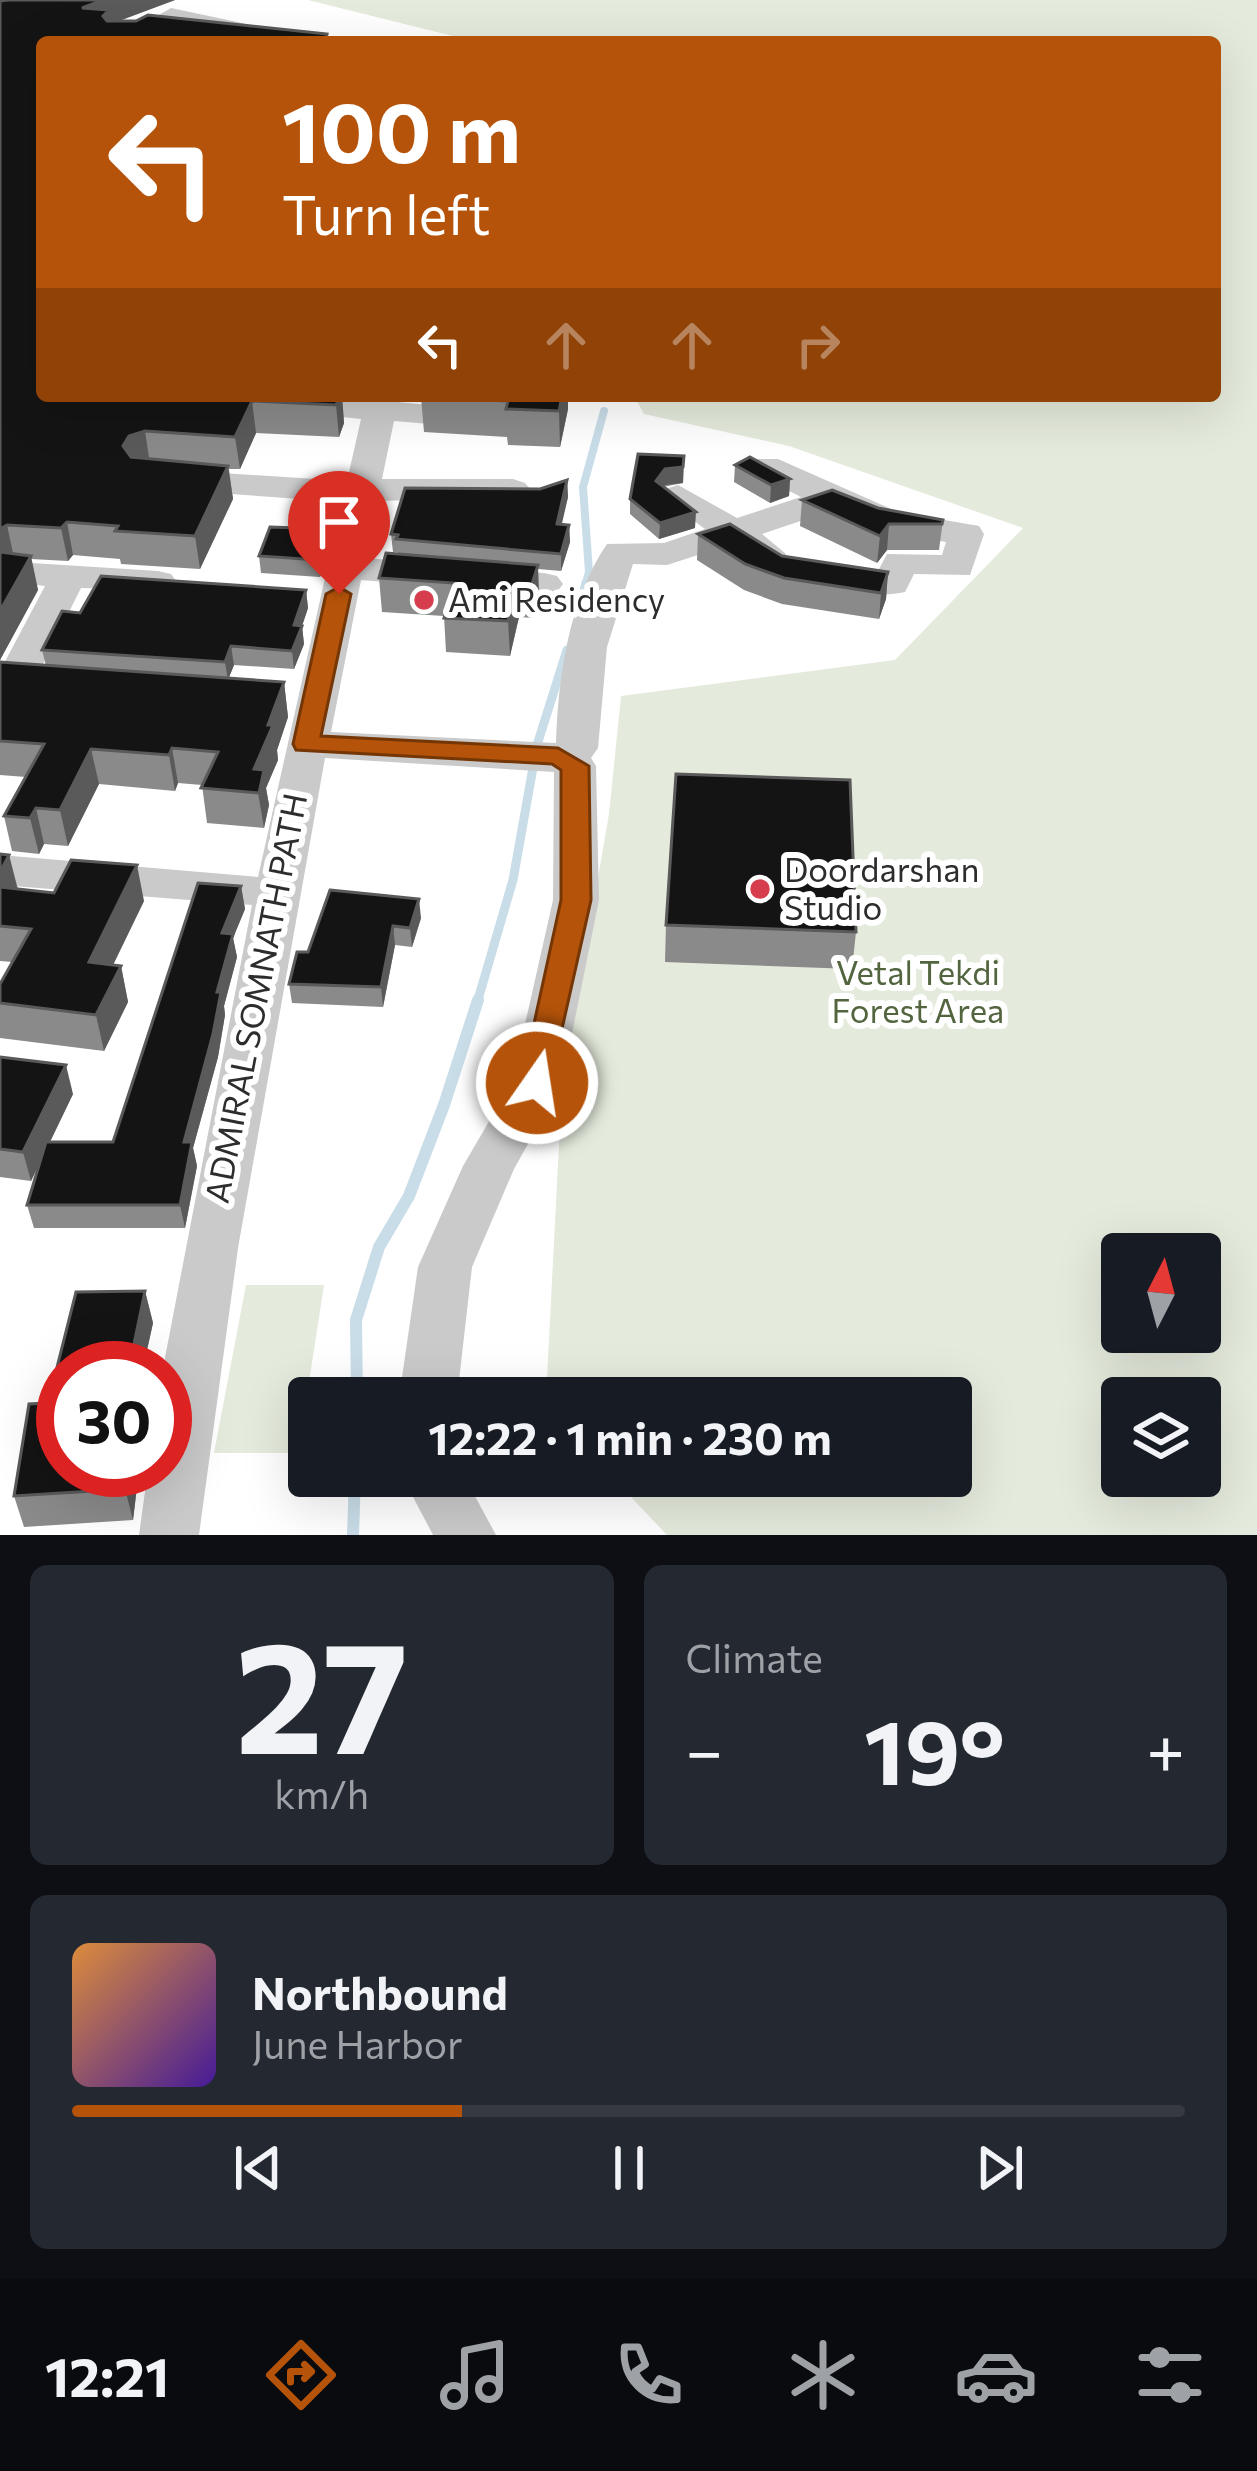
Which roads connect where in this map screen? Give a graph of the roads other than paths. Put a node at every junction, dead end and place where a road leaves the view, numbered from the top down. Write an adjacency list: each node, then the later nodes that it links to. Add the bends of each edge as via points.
1 (134, 36): 2 (street, via 171,15)
2 (271, 36)
3 (266, 402): 4 (street)
4 (381, 402): 5 (street); 9 (street, ADMIRAL SOMNATH PATH)
5 (489, 420)
6 (766, 466): 11 (street)
7 (149, 478): 9 (street)
8 (541, 491): 9 (street)
9 (361, 493): 15 (street, ADMIRAL SOMNATH PATH)
10 (678, 496): 12 (street)
11 (831, 499): 12 (street); 12 (street, via 890,522 966,534 957,567 900,562 892,584 852,580 794,570)
12 (735, 533): 21 (street, via 668,554 620,552 583,679 577,748)
13 (16, 573): 14 (street)
14 (69, 576): 17 (street); 18 (street)
15 (326, 584): 16 (street); 20 (street, ADMIRAL SOMNATH PATH)
16 (544, 584)
17 (204, 585)
18 (7, 681): 19 (street)
19 (60, 685)
20 (297, 715): 21 (street); 23 (street, ADMIRAL SOMNATH PATH)
21 (561, 757): 24 (street, via 575,766 576,900 550,1027 537,1083 445,1267)
22 (0, 870): 23 (street)
23 (273, 892): 26 (street, ADMIRAL SOMNATH PATH, via 203,1272)
24 (428, 1377)
25 (444, 1497): 27 (street)
26 (169, 1535)
27 (466, 1535)

